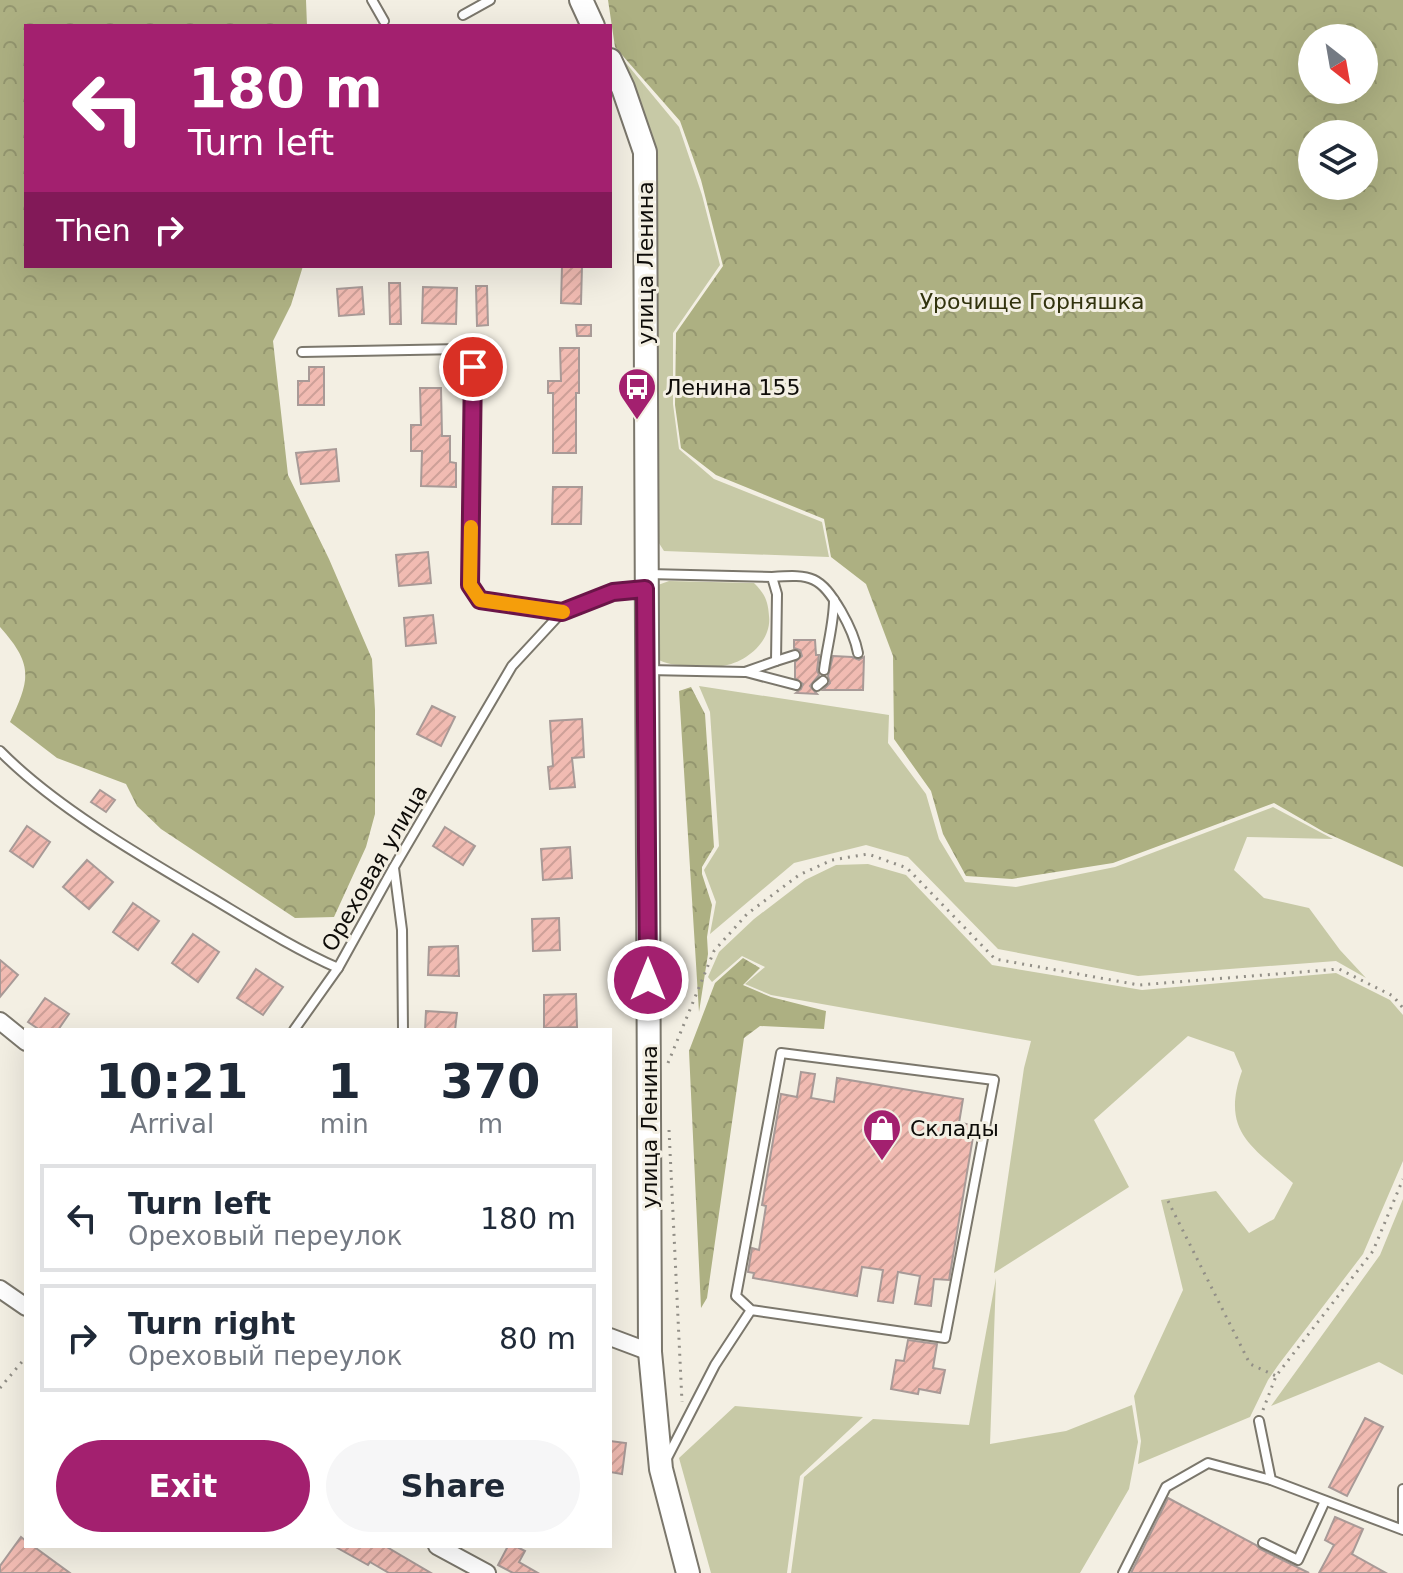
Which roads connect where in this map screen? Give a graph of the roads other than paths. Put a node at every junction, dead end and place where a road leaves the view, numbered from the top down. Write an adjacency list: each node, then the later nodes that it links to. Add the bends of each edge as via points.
1 (372, 0): 5 (lane)
2 (490, 0): 4 (lane)
3 (581, 0): 6 (main road)
4 (463, 15)
5 (384, 21)
6 (592, 24)
7 (612, 66): 10 (main road, улица Ленина, via 645,152)
8 (302, 352): 12 (lane, via 462,349 473,367 470,585 480,600)
9 (772, 577): 10 (lane); 11 (lane, via 818,581); 17 (lane, via 777,594)
10 (645, 582): 12 (lane); 18 (main road, улица Ленина)
11 (834, 599): 13 (lane); 15 (lane)
12 (562, 612): 23 (lane, Ореховая улица, via 512,666)
13 (827, 643): 14 (lane); 19 (lane)
14 (816, 651)
15 (858, 653)
16 (795, 655): 17 (lane)
17 (776, 661): 20 (lane)
18 (647, 669): 20 (lane); 33 (main road, улица Ленина)
19 (824, 670)
20 (745, 672): 21 (lane)
21 (796, 685)
22 (0, 752): 24 (lane, Ореховая улица, via 34,782 151,863)
23 (394, 867): 24 (lane, Ореховая улица); 27 (lane, via 402,930)
24 (338, 968): 26 (lane)
25 (0, 1021): 28 (street)
26 (295, 1028)
27 (403, 1028)
28 (24, 1040)
29 (0, 1289): 30 (street)
30 (24, 1306)
31 (751, 1310): 31 (lane, via 945,1338 994,1080 781,1053 736,1296); 35 (lane, via 715,1365)
32 (612, 1338): 33 (street)
33 (650, 1352): 35 (main road, улица Ленина)
34 (1259, 1421): 36 (lane)
35 (661, 1469): 43 (main road, улица Ленина)
36 (1271, 1480): 38 (lane); 44 (lane, via 1208,1463 1166,1487)
37 (1403, 1489): 39 (lane)
38 (1325, 1501): 39 (lane); 40 (lane, via 1298,1560)
39 (1403, 1528)
40 (1263, 1543)
41 (441, 1548): 42 (street)
42 (487, 1573)
43 (688, 1573)
44 (1123, 1573)

